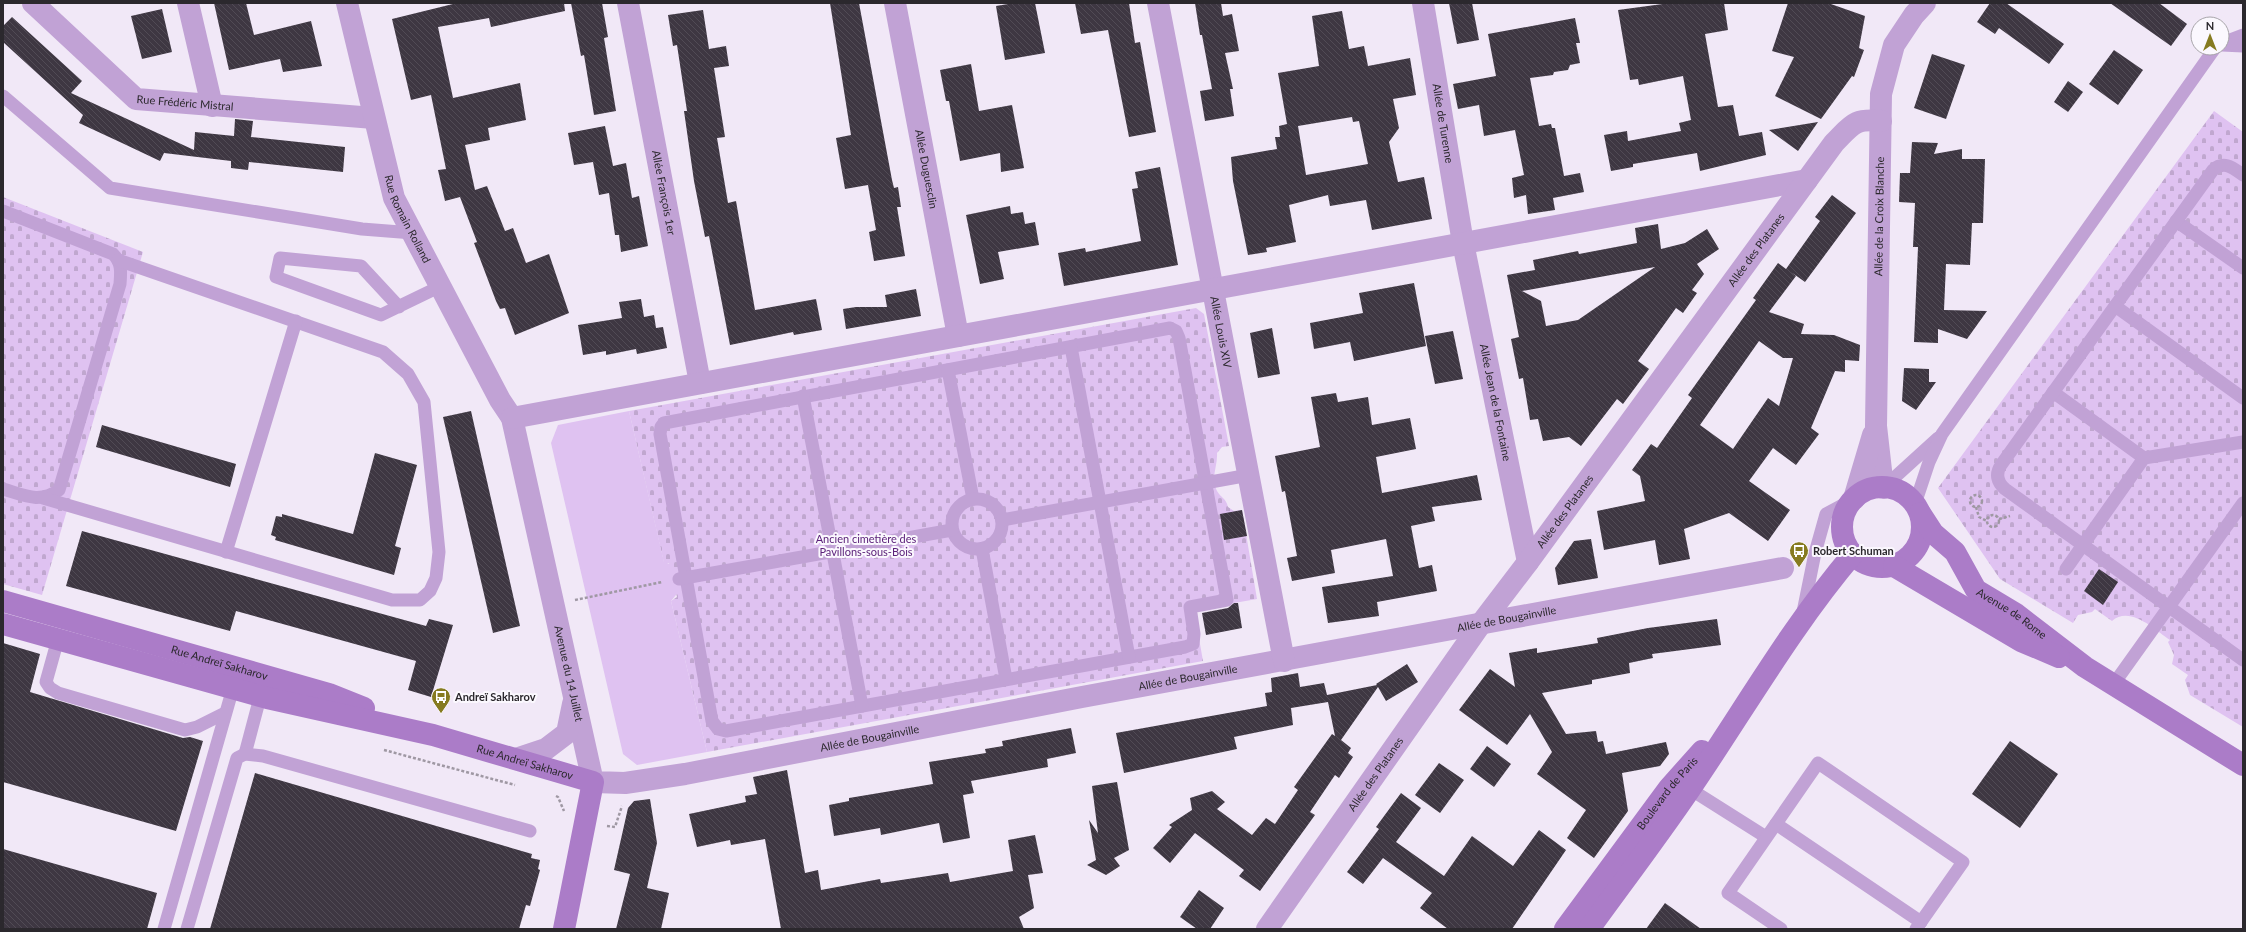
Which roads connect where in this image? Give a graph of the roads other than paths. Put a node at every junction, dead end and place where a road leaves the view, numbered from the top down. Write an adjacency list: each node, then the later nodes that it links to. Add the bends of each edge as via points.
1 (33, 3): 15 (street, Rue Frédéric Mistral, via 136,99)
2 (188, 3): 15 (street)
3 (347, 3): 16 (street, Rue Romain Rolland)
4 (628, 3): 34 (street, Allée François 1er)
5 (895, 3): 31 (street, Allée Duguesclin)
6 (1158, 3): 27 (street, Allée Louis XIV)
7 (1423, 3): 23 (street, Allée de Turenne)
8 (1914, 7): 17 (street, Allée de la Croix Blanche, via 1894,45 1881,94)
9 (2243, 35): 10 (lane)
10 (2230, 41)
11 (2230, 45): 12 (lane)
12 (2243, 46)
13 (2208, 56): 40 (lane)
14 (3, 96): 22 (lane, via 110,188 362,229)
15 (212, 106): 16 (street, Rue Frédéric Mistral)
16 (374, 118): 22 (street, Rue Romain Rolland, via 394,198)
17 (1881, 121): 19 (street, Allée des Platanes, via 1865,119 1854,123 1834,143); 39 (street, Allée de la Croix Blanche)
18 (2243, 175): 21 (lane, via 2229,166 2216,167)
19 (1807, 180): 23 (street); 60 (street, Allée des Platanes)
20 (3, 211): 24 (lane, via 104,250)
21 (2176, 221): 25 (lane); 28 (lane)
22 (413, 233): 26 (street, Rue Romain Rolland)
23 (1463, 243): 27 (street); 60 (street, Allée Jean de la Fontaine)
24 (118, 260): 30 (lane); 47 (lane, via 120,284 62,483 59,490)
25 (2243, 268)
26 (441, 286): 29 (lane); 38 (street, Rue Romain Rolland, via 500,400)
27 (1213, 289): 31 (street); 43 (street, Allée Louis XIV)
28 (2115, 306): 35 (lane); 37 (lane)
29 (399, 307): 29 (lane, via 361,266 280,258 276,277 381,315)
30 (296, 321): 58 (lane); 58 (lane, via 383,352 408,374 424,402 439,552 436,578 430,591 420,600 392,600)
31 (958, 336): 34 (street)
32 (1071, 347): 33 (lane); 44 (lane, via 1166,329 1176,331); 50 (lane)
33 (948, 370): 36 (lane); 48 (lane)
34 (700, 383): 38 (street)
35 (2054, 392): 42 (lane); 55 (lane, via 2001,465 1997,476 2005,489)
36 (803, 396): 57 (lane); 64 (lane, via 674,420 664,423 661,427)
37 (2243, 398)
38 (512, 418): 80 (street, Avenue du 14 Juillet)
39 (1876, 426): 45 (street, Allée de la Croix Blanche); 49 (street, Allée de la Croix Blanche)
40 (1942, 434): 45 (lane); 52 (lane, via 1929,462)
41 (2243, 442): 42 (lane)
42 (2144, 458): 55 (lane)
43 (1249, 475): 44 (lane); 73 (street, Allée Louis XIV)
44 (1206, 482): 50 (lane); 71 (lane, via 1227,600 1190,607 1195,638 1190,646)
45 (1883, 488): 49 (street, via 1872,489); 52 (street, via 1901,492)
46 (3, 489): 47 (lane)
47 (43, 498): 58 (lane)
48 (973, 499): 53 (lane, via 981,499 991,504 999,512); 54 (lane, via 965,502 953,514)
49 (1854, 499): 59 (street, via 1847,509 1843,527 1846,544); 67 (lane, via 1826,514)
50 (1100, 502): 53 (lane); 71 (lane)
51 (2243, 503): 66 (lane)
52 (1917, 509): 61 (street, via 1922,526 1921,539 1915,551 1906,560); 75 (street, Avenue de Rome, via 1933,533 1954,552 1976,590 2016,614)
53 (1002, 520): 56 (lane, via 1000,535 989,547)
54 (952, 530): 56 (lane, via 954,537 966,547); 57 (lane)
55 (2082, 546): 63 (lane); 66 (lane)
56 (982, 549): 76 (lane)
57 (833, 551): 64 (lane); 81 (lane)
58 (226, 552)
59 (1853, 554): 61 (street, via 1872,566); 67 (street, Boulevard de Paris)
60 (1528, 562): 69 (street, Allée des Platanes)
61 (1894, 566): 75 (street, Avenue de Rome, via 2021,641)
62 (1783, 568): 69 (street, Allée de Bougainville)
63 (2066, 569)
64 (682, 578): 81 (lane, via 712,721 718,729 726,731)
65 (3, 601): 78 (street, Rue Andreï Sakharov)
66 (2168, 607): 72 (lane); 77 (lane)
67 (1801, 621): 74 (street, Boulevard de Paris)
68 (3, 624): 70 (street, Rue Andreï Sakharov)
69 (1480, 625): 73 (street, Allée de Bougainville); 96 (street, Allée des Platanes)
70 (58, 639): 79 (street, Rue Andreï Sakharov); 82 (lane, via 46,682 58,693 185,730)
71 (1129, 657): 76 (lane)
72 (2243, 660)
73 (1284, 661): 87 (street, Allée de Bougainville, via 1082,697 686,774 625,783)
74 (1774, 661): 83 (street, Boulevard de Paris); 88 (street, Boulevard de Paris)
75 (2084, 667): 77 (street, Avenue de Rome)
76 (1006, 679): 81 (lane)
77 (2113, 685): 86 (street, Avenue de Rome)
78 (263, 686): 79 (street, Rue Andreï Sakharov); 84 (lane); 85 (street, Rue Andreï Sakharov, via 329,694 433,735)
79 (233, 688): 82 (lane)
80 (574, 699): 85 (street, via 567,733 546,749); 87 (street, Avenue du 14 Juillet)
81 (862, 706)
82 (225, 713): 93 (lane)
83 (1716, 735): 88 (street, via 1684,781); 97 (street, Boulevard de Paris, via 1669,788)
84 (245, 754): 90 (lane, via 263,756); 94 (lane, via 237,758)
85 (516, 760): 87 (street, Rue Andreï Sakharov)
86 (2243, 765)
87 (593, 782): 95 (street, Avenue du 14 Juillet)
88 (1690, 789): 91 (lane); 98 (street, Boulevard de Paris)
89 (1776, 824): 91 (lane); 92 (lane); 92 (lane, via 1818,763 1963,862)
90 (530, 832)
91 (1766, 837): 99 (lane, via 1728,892)
92 (1919, 926)
93 (164, 929)
94 (187, 929)
95 (564, 929)
96 (1267, 929)
97 (1565, 929)
98 (1589, 929)
99 (1781, 929)

